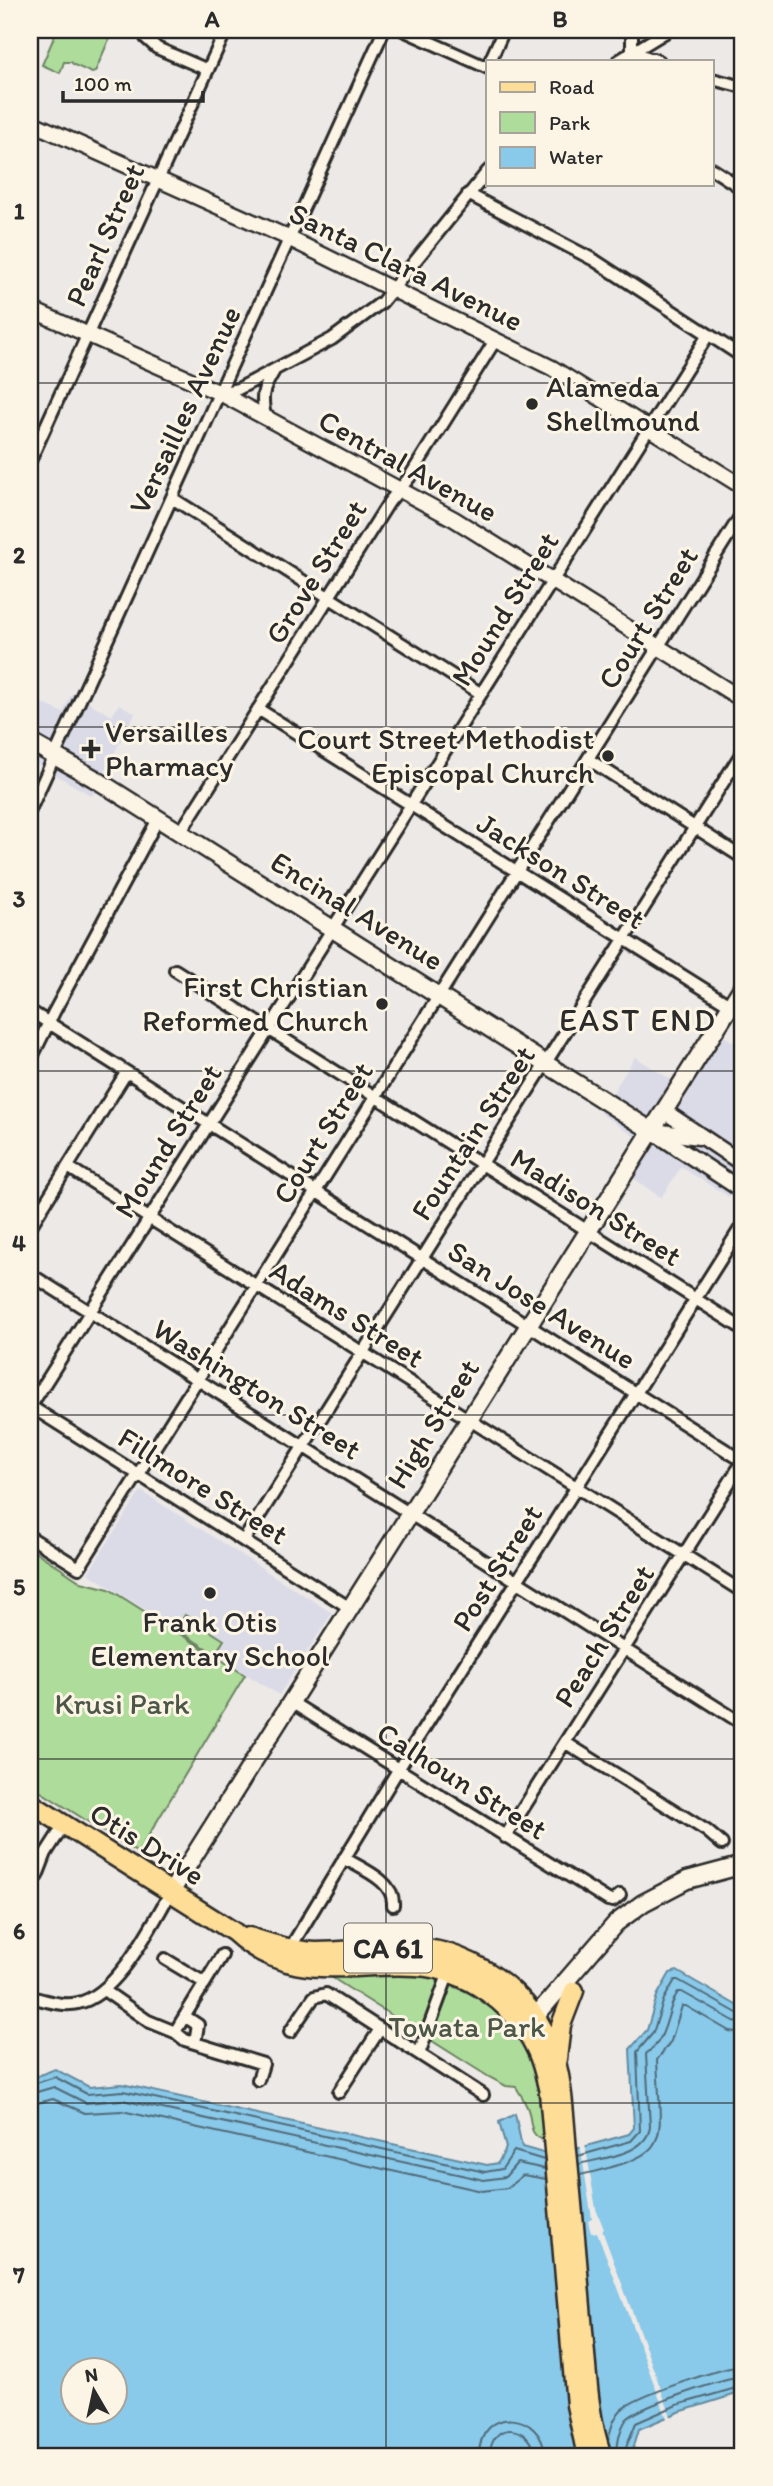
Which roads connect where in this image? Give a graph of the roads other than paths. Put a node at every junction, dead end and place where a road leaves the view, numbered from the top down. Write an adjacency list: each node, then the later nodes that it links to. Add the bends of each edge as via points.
1 (226, 30): 13 (street, Pearl Street)
2 (384, 30): 22 (street, Versailles Avenue)
3 (403, 30): 12 (street)
4 (504, 30): 9 (street)
5 (632, 30): 8 (street)
6 (669, 30): 8 (street)
7 (146, 38): 13 (street, via 157,48)
8 (632, 52): 10 (street); 11 (street)
9 (490, 60)
10 (620, 60)
11 (657, 60)
12 (486, 64)
13 (208, 70): 19 (street, Pearl Street)
14 (714, 79): 15 (street)
15 (743, 86)
16 (30, 122): 19 (street, Santa Clara Avenue)
17 (714, 170): 20 (street)
18 (486, 172): 21 (street)
19 (158, 178): 22 (street, Santa Clara Avenue); 25 (street, Pearl Street)
20 (743, 189)
21 (468, 194): 23 (street); 26 (street, via 594,260)
22 (289, 238): 23 (street, Santa Clara Avenue); 30 (street, Versailles Avenue)
23 (391, 288): 27 (street, Santa Clara Avenue); 29 (street, via 383,302 355,324)
24 (30, 309): 25 (street, Central Avenue)
25 (87, 335): 30 (street, Central Avenue); 33 (street, Pearl Street)
26 (708, 335): 28 (street); 32 (street, Mound Street)
27 (496, 340): 32 (street, Santa Clara Avenue, via 576,381); 35 (street, Grove Street)
28 (743, 357)
29 (275, 369): 30 (street, via 238,389); 31 (street, via 262,391)
30 (220, 393): 31 (street, Central Avenue); 36 (street, Versailles Avenue)
31 (265, 417): 35 (street, Central Avenue)
32 (649, 427): 34 (street, Santa Clara Avenue); 38 (street, Mound Street)
33 (30, 461)
34 (743, 488)
35 (399, 490): 38 (street, Central Avenue); 39 (street, Grove Street)
36 (172, 498): 39 (street); 46 (street, Versailles Avenue)
37 (743, 512): 40 (street, Court Street)
38 (551, 580): 40 (street, Central Avenue); 41 (street, Mound Street)
39 (329, 597): 41 (street); 43 (street, Grove Street)
40 (658, 647): 42 (street, Central Avenue); 47 (street, Court Street)
41 (481, 693): 48 (street, Mound Street)
42 (743, 701)
43 (258, 709): 48 (street, Jackson Street); 52 (street, Grove Street)
44 (30, 742): 46 (main road, Encinal Avenue)
45 (743, 751): 51 (street, Fountain Street)
46 (55, 755): 49 (street, Versailles Avenue); 50 (main road, Encinal Avenue)
47 (588, 759): 51 (street); 54 (street, Court Street)
48 (410, 805): 54 (street, Jackson Street); 55 (street, Mound Street)
49 (30, 810)
50 (158, 819): 52 (main road, Encinal Avenue); 62 (street)
51 (695, 827): 53 (street); 56 (street, Fountain Street)
52 (180, 833): 55 (main road, Encinal Avenue)
53 (743, 858)
54 (517, 873): 56 (street, Jackson Street); 59 (street, Court Street)
55 (331, 928): 59 (main road, Encinal Avenue); 63 (street, Mound Street)
56 (624, 939): 60 (street, Jackson Street); 65 (street, Fountain Street)
57 (175, 970): 63 (street, Madison Street)
58 (743, 986): 60 (main road, High Street)
59 (438, 995): 65 (main road, Encinal Avenue); 67 (street, Court Street)
60 (731, 1006): 68 (main road, High Street)
61 (30, 1011): 62 (street, San Jose Avenue)
62 (48, 1024): 64 (street); 66 (street, San Jose Avenue)
63 (268, 1030): 67 (street, Madison Street); 69 (street, Mound Street)
64 (30, 1061)
65 (546, 1063): 70 (main road, Encinal Avenue); 73 (street, Fountain Street)
66 (127, 1073): 69 (street, San Jose Avenue); 74 (street)
67 (374, 1097): 73 (street, Madison Street); 76 (street, Court Street)
68 (664, 1111): 70 (main road, High Street); 71 (street, Encinal Avenue)
69 (208, 1124): 76 (street, San Jose Avenue); 77 (street, Mound Street)
70 (652, 1131): 71 (street, Encinal Avenue); 75 (street, Encinal Avenue); 80 (main road, High Street)
71 (701, 1137): 72 (street, Encinal Avenue)
72 (743, 1164)
73 (482, 1165): 80 (street, Madison Street); 81 (street, Fountain Street)
74 (68, 1167): 77 (street, Adams Street); 79 (street)
75 (743, 1191)
76 (315, 1192): 81 (street, San Jose Avenue); 83 (street, Court Street)
77 (149, 1218): 83 (street, Adams Street); 85 (street, Mound Street)
78 (743, 1224): 84 (street, Post Street)
79 (30, 1227)
80 (588, 1232): 84 (street, Madison Street); 86 (main road, High Street)
81 (422, 1259): 86 (street, San Jose Avenue); 88 (street, Fountain Street)
82 (30, 1274): 85 (street, Washington Street)
83 (256, 1286): 88 (street, Adams Street); 89 (street, Court Street)
84 (697, 1299): 87 (street, Madison Street); 90 (street, Post Street)
85 (89, 1312): 89 (street, Washington Street); 91 (street, Mound Street)
86 (530, 1325): 90 (street, San Jose Avenue); 92 (main road, High Street)
87 (743, 1329)
88 (362, 1353): 92 (street, Adams Street); 93 (street, Fountain Street)
89 (197, 1380): 93 (street, Washington Street); 95 (street, Court Street)
90 (636, 1393): 94 (street, San Jose Avenue); 96 (street, Post Street)
91 (30, 1406): 95 (street, Fillmore Street)
92 (469, 1420): 96 (street, Adams Street); 97 (main road, High Street)
93 (303, 1447): 97 (street, Washington Street); 99 (street, Fountain Street)
94 (743, 1461): 100 (street, Peach Street)
95 (139, 1474): 98 (street, Court Street, via 79,1567); 99 (street, Fillmore Street)
96 (577, 1488): 100 (street, Adams Street); 101 (street, Post Street)
97 (409, 1514): 101 (street, Washington Street); 103 (main road, High Street)
98 (30, 1537)
99 (244, 1540): 103 (street, Fillmore Street)
100 (684, 1555): 102 (street, Adams Street); 104 (street, Peach Street)
101 (518, 1581): 104 (street, Washington Street); 108 (street, Post Street)
102 (743, 1592)
103 (350, 1608): 105 (main road, High Street)
104 (625, 1649): 106 (street, Washington Street); 107 (street, Peach Street)
105 (291, 1702): 108 (street, Calhoun Street); 117 (main road, High Street)
106 (743, 1724)
107 (566, 1743): 111 (street, Peach Street); 112 (street)
108 (399, 1769): 111 (street, Calhoun Street); 113 (street, Post Street)
109 (30, 1802): 110 (main road, Otis Drive / CA 61)
110 (64, 1825): 116 (street); 117 (main road, Otis Drive / CA 61)
111 (505, 1837): 118 (street, Calhoun Street, via 608,1900)
112 (722, 1844)
113 (344, 1858): 119 (street, via 386,1884); 121 (street, Post Street)
114 (743, 1865): 130 (main road, via 687,1880 616,1923)
115 (743, 1875): 127 (main road, via 689,1890 649,1910 622,1931)
116 (37, 1876)
117 (171, 1892): 120 (main road, Otis Drive / CA 61); 126 (street)
118 (620, 1895)
119 (393, 1905)
120 (234, 1932): 124 (main road, Otis Drive / CA 61, via 266,1956 305,1967 418,1966); 130 (main road, Otis Drive / CA 61, via 293,1950 397,1947 454,1955 496,1976 518,1996)
121 (295, 1940)
122 (222, 1955): 125 (street)
123 (165, 1959): 125 (street)
124 (449, 1972): 130 (main road, Otis Drive / CA 61); 135 (street)
125 (205, 1983): 129 (street)
126 (105, 1991): 128 (street, via 79,2003); 132 (street, via 148,2021)
127 (574, 1991): 130 (main road); 136 (main road, via 561,2025)
128 (30, 1997)
129 (186, 2017): 132 (street); 134 (street, via 198,2025)
130 (533, 2023): 136 (main road, Otis Drive / CA 61, via 550,2044); 140 (main road, Otis Drive / CA 61)
131 (380, 2029): 133 (street, via 326,1994 314,1997); 135 (street); 138 (street)
132 (175, 2032): 134 (street)
133 (290, 2032)
134 (195, 2043): 137 (street, via 262,2064)
135 (419, 2053): 139 (street)
136 (557, 2066): 140 (main road, Otis Drive / CA 61)
137 (258, 2080)
138 (339, 2092)
139 (483, 2095)
140 (559, 2131): 141 (main road, CA 61, via 576,2405); 142 (main road, CA 61, via 589,2405)
141 (587, 2456)
142 (602, 2456)

